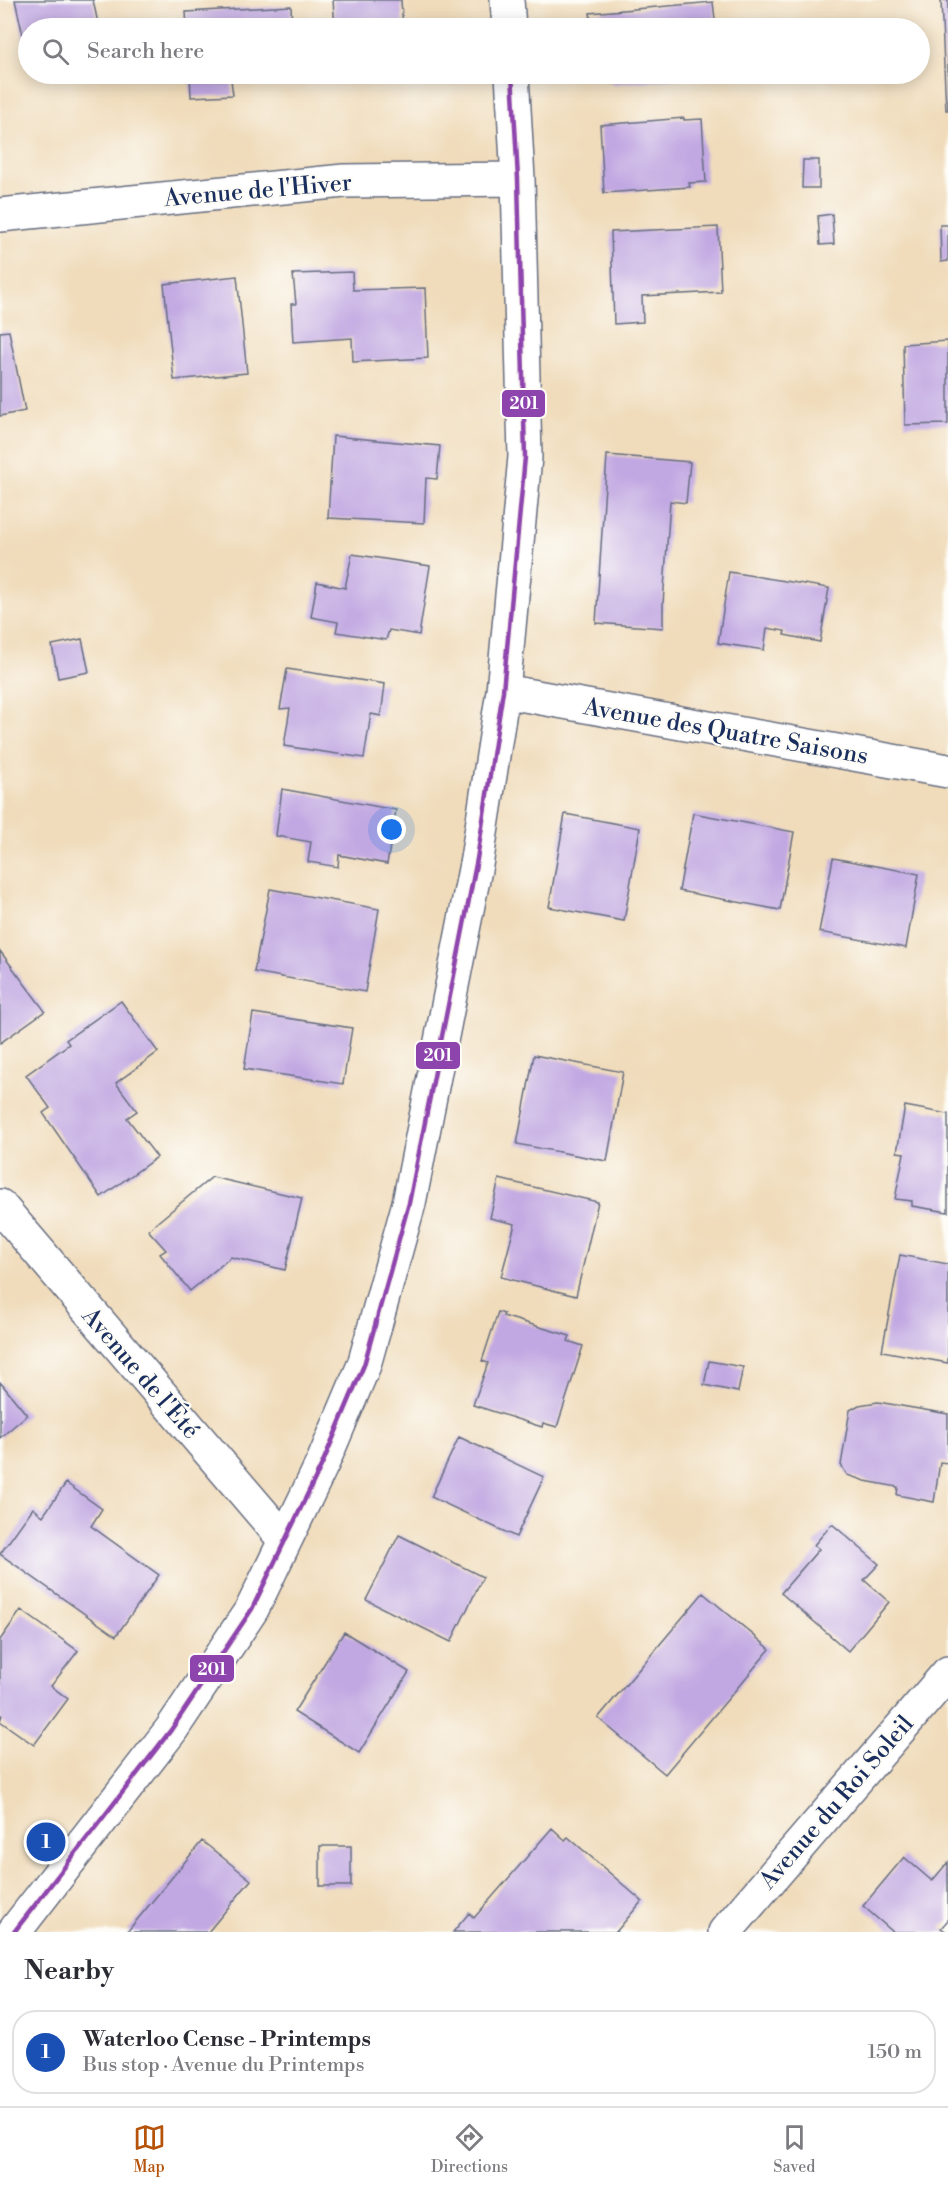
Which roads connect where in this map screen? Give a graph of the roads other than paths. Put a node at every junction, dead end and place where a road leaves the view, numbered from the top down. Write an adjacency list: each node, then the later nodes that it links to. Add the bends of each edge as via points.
1 (507, 0): 2 (street)
2 (508, 18)
3 (513, 84): 4 (street)
4 (518, 179): 5 (street, Avenue de l'Hiver, via 344,181); 6 (street, via 525,457)
5 (0, 215)
6 (503, 691): 7 (street, Avenue des Quatre Saisons); 9 (street, via 477,859 409,1203 364,1365)
7 (948, 771)
8 (0, 1206): 9 (street, Avenue de l'Été)
9 (284, 1539): 11 (street, via 252,1609 171,1730)
10 (948, 1672): 12 (street, Avenue du Roi Soleil)
11 (14, 1932)
12 (725, 1932)

